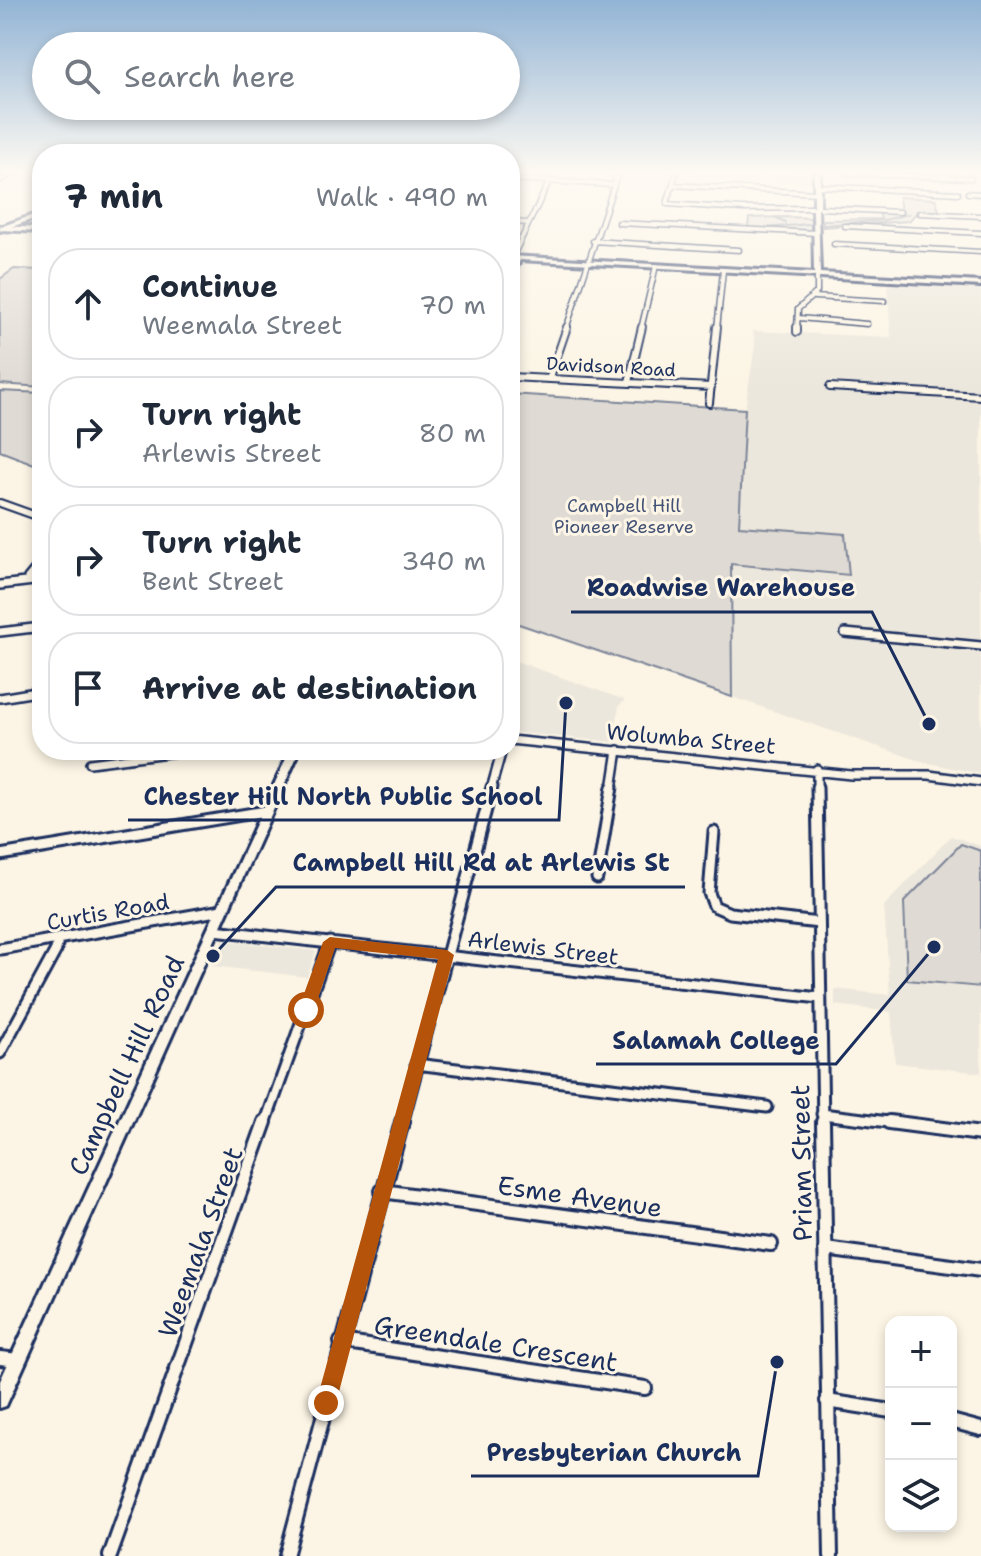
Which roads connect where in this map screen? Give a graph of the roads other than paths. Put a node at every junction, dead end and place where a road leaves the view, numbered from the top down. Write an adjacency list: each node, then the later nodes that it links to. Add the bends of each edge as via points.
1 (592, 246): 8 (street)
2 (668, 246): 5 (street)
3 (816, 246): 11 (street)
4 (864, 246): 6 (street)
5 (739, 250)
6 (981, 252)
7 (520, 258): 8 (street)
8 (587, 262): 9 (street); 19 (street)
9 (656, 266): 10 (street); 20 (street)
10 (723, 270): 11 (street); 21 (street)
11 (817, 275): 12 (street); 13 (street)
12 (981, 284)
13 (814, 297): 14 (street); 15 (street, via 799,306)
14 (884, 301)
15 (799, 318): 16 (street); 17 (street)
16 (867, 324)
17 (797, 332)
18 (520, 377): 19 (street, Davidson Road)
19 (550, 377): 20 (street, Davidson Road)
20 (629, 382): 21 (street, Davidson Road)
21 (711, 387): 24 (street)
22 (830, 387): 23 (street)
23 (981, 396)
24 (709, 403)
25 (0, 503): 26 (street)
26 (32, 514)
27 (32, 573): 28 (street)
28 (29, 581): 29 (street); 30 (street)
29 (32, 581)
30 (0, 585)
31 (32, 628): 32 (street)
32 (0, 632)
33 (845, 633): 34 (street)
34 (981, 646)
35 (32, 693): 36 (street)
36 (0, 698)
37 (520, 741): 38 (street, Wolumba Street)
38 (618, 750): 43 (street, Wolumba Street); 48 (street)
39 (113, 760): 42 (street)
40 (290, 760): 45 (street, Campbell Hill Road)
41 (499, 760): 55 (street)
42 (90, 763)
43 (817, 769): 44 (street, Wolumba Street); 50 (street, Priam Street)
44 (981, 782)
45 (266, 811): 47 (street); 49 (street, Campbell Hill Road)
46 (714, 832): 50 (street, via 709,893 714,906 730,913)
47 (0, 855)
48 (597, 878)
49 (222, 910): 51 (street, Campbell Hill Road); 52 (street, Curtis Road)
50 (819, 923): 56 (street, Priam Street)
51 (214, 930): 53 (street, Arlewis Street); 68 (street, Campbell Hill Road)
52 (58, 939): 54 (street, Curtis Road); 57 (street)
53 (330, 942): 55 (street, Arlewis Street); 75 (street, Weemala Street)
54 (0, 949)
55 (447, 955): 56 (street, Arlewis Street); 58 (street)
56 (820, 998): 60 (street, Priam Street)
57 (0, 1053)
58 (416, 1064): 59 (street); 62 (street)
59 (767, 1107)
60 (822, 1114): 61 (street); 64 (street, Priam Street)
61 (981, 1134)
62 (382, 1191): 63 (street, Esme Avenue); 66 (street)
63 (771, 1244)
64 (825, 1249): 65 (street); 71 (street, Priam Street)
65 (981, 1270)
66 (341, 1342): 69 (street, Greendale Crescent); 76 (street)
67 (0, 1358): 68 (street)
68 (18, 1360): 70 (street, Campbell Hill Road)
69 (645, 1388)
70 (0, 1400)
71 (827, 1401): 72 (street); 77 (street, Priam Street)
72 (885, 1410)
73 (957, 1423): 74 (street)
74 (981, 1429)
75 (110, 1556)
76 (286, 1556)
77 (831, 1556)

